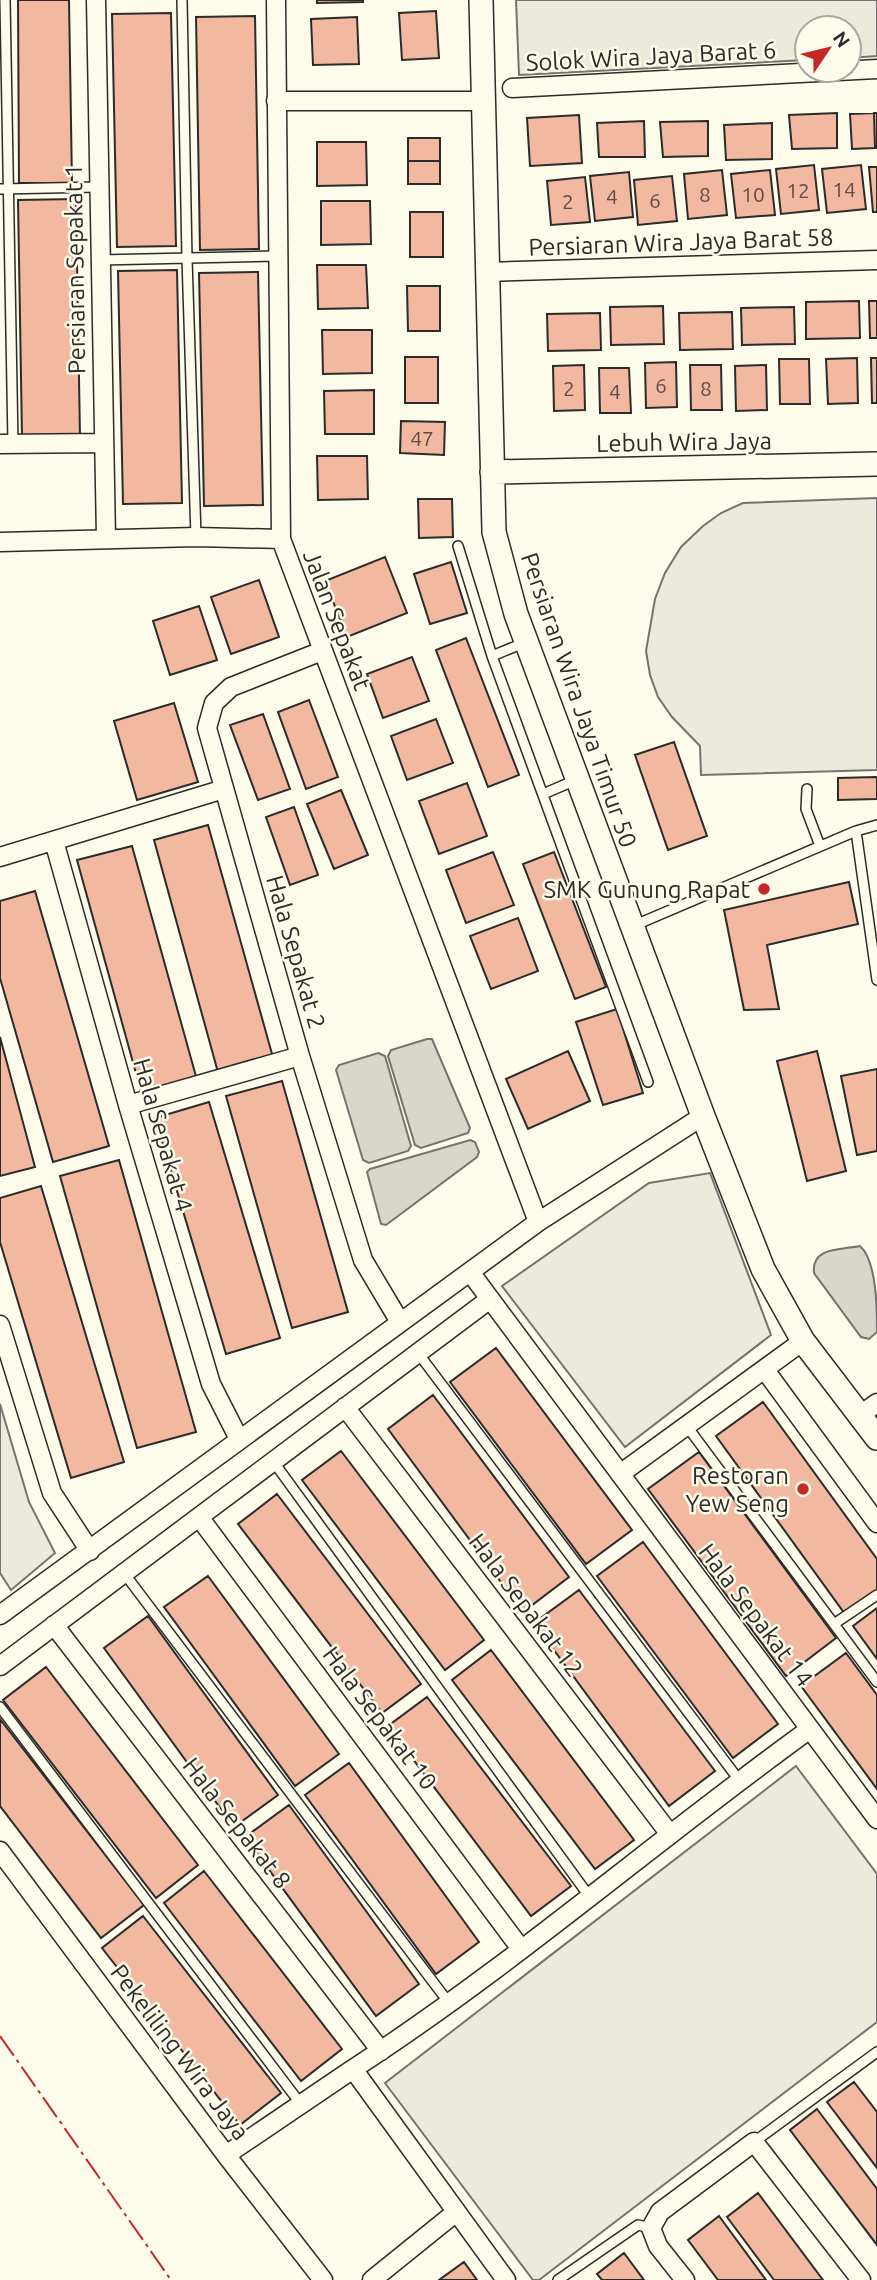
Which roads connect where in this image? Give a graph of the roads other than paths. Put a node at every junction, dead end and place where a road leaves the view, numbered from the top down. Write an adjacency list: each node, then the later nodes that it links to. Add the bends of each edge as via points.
1 (5, 0): 11 (lane)
2 (96, 0): 10 (street, Persiaran Sepakat 1)
3 (182, 0): 13 (lane)
4 (276, 0): 9 (street, Jalan Sepakat)
5 (481, 0): 8 (street, Persiaran Wira Jaya Timur 50)
6 (877, 69): 7 (street, Solok Wira Jaya Barat 6)
7 (512, 88)
8 (484, 101): 9 (street); 16 (street, Persiaran Wira Jaya Timur 50)
9 (276, 102): 12 (street, Jalan Sepakat)
10 (98, 187): 11 (lane); 14 (street, Persiaran Sepakat 1)
11 (4, 189): 18 (lane)
12 (278, 256): 13 (lane); 23 (street, Jalan Sepakat)
13 (187, 259): 14 (lane); 21 (lane)
14 (100, 260): 17 (street, Persiaran Sepakat 1)
15 (877, 260): 16 (street, Persiaran Wira Jaya Barat 58)
16 (486, 272): 20 (street, Persiaran Wira Jaya Timur 50)
17 (103, 443): 18 (street); 22 (street, Persiaran Sepakat 1)
18 (7, 444)
19 (877, 464): 20 (street, Lebuh Wira Jaya)
20 (492, 472): 26 (street, Persiaran Wira Jaya Timur 50, via 494,532)
21 (196, 537): 22 (street); 23 (street)
22 (106, 538): 24 (street)
23 (281, 540): 27 (street, Jalan Sepakat)
24 (0, 541)
25 (458, 546): 28 (lane)
26 (527, 642): 28 (lane); 29 (street, Persiaran Wira Jaya Timur 50)
27 (322, 651): 30 (street, Hala Sepakat 2, via 231,687 214,703 208,728); 44 (street, Jalan Sepakat)
28 (492, 656): 32 (lane)
29 (578, 780): 32 (lane); 38 (street, Persiaran Wira Jaya Timur 50)
30 (224, 789): 35 (street); 40 (street, Hala Sepakat 2)
31 (807, 789): 36 (lane, via 806,809)
32 (543, 794): 41 (lane)
33 (877, 825): 34 (lane)
34 (856, 831): 36 (lane); 39 (lane)
35 (54, 841): 37 (street); 42 (street, Hala Sepakat 4)
36 (820, 846): 38 (lane)
37 (0, 857)
38 (632, 926): 43 (street, Persiaran Wira Jaya Timur 50)
39 (877, 981)
40 (300, 1056): 42 (street); 47 (street, Hala Sepakat 2, via 363,1260)
41 (648, 1082)
42 (128, 1105): 56 (street, Hala Sepakat 4, via 211,1384)
43 (703, 1116): 44 (street); 49 (street, Persiaran Wira Jaya Timur 50, via 763,1269)
44 (538, 1222): 45 (street)
45 (470, 1272): 46 (street, Hala Sepakat 14); 47 (street)
46 (490, 1299): 50 (street); 58 (street, Hala Sepakat 14)
47 (400, 1322): 56 (street)
48 (0, 1325): 61 (street, via 52,1493)
49 (803, 1341): 51 (street); 53 (street, Persiaran Wira Jaya Timur 50)
50 (418, 1353): 52 (street); 72 (lane)
51 (765, 1370): 54 (street); 60 (street)
52 (345, 1407): 57 (street); 74 (street, Hala Sepakat 12)
53 (869, 1409): 55 (street, Persiaran Wira Jaya Timur 50)
54 (686, 1425): 58 (street); 66 (lane)
55 (877, 1438)
56 (239, 1439): 61 (street)
57 (273, 1461): 59 (street); 76 (lane)
58 (620, 1474): 71 (street, Hala Sepakat 14)
59 (199, 1517): 62 (street); 77 (street, Hala Sepakat 10)
60 (877, 1523)
61 (90, 1551): 65 (street)
62 (124, 1573): 67 (street); 78 (lane)
63 (0, 1591): 65 (street)
64 (877, 1595): 66 (lane)
65 (5, 1611)
66 (834, 1624): 69 (lane)
67 (54, 1625): 68 (street); 79 (street, Hala Sepakat 8)
68 (0, 1666)
69 (877, 1682)
70 (0, 1707): 82 (lane)
71 (810, 1729): 72 (street); 73 (street, Hala Sepakat 14)
72 (739, 1780): 74 (street)
73 (877, 1819)
74 (669, 1833): 76 (street)
75 (0, 1851): 84 (street, Pekeliling Wira Jaya)
76 (589, 1896): 77 (street)
77 (521, 1949): 78 (street)
78 (449, 2003): 79 (street)
79 (381, 2050): 81 (street)
80 (877, 2052): 83 (lane)
81 (353, 2068): 82 (street); 85 (street)
82 (300, 2103): 84 (street)
83 (754, 2142): 86 (street, via 660,2211); 92 (street)
84 (226, 2155): 87 (street, Pekeliling Wira Jaya)
85 (455, 2213): 88 (street); 89 (street)
86 (651, 2228): 90 (lane, via 638,2225 628,2230); 91 (street)
87 (323, 2280)
88 (372, 2280)
89 (506, 2280)
90 (558, 2280)
91 (685, 2280)
92 (861, 2280)

